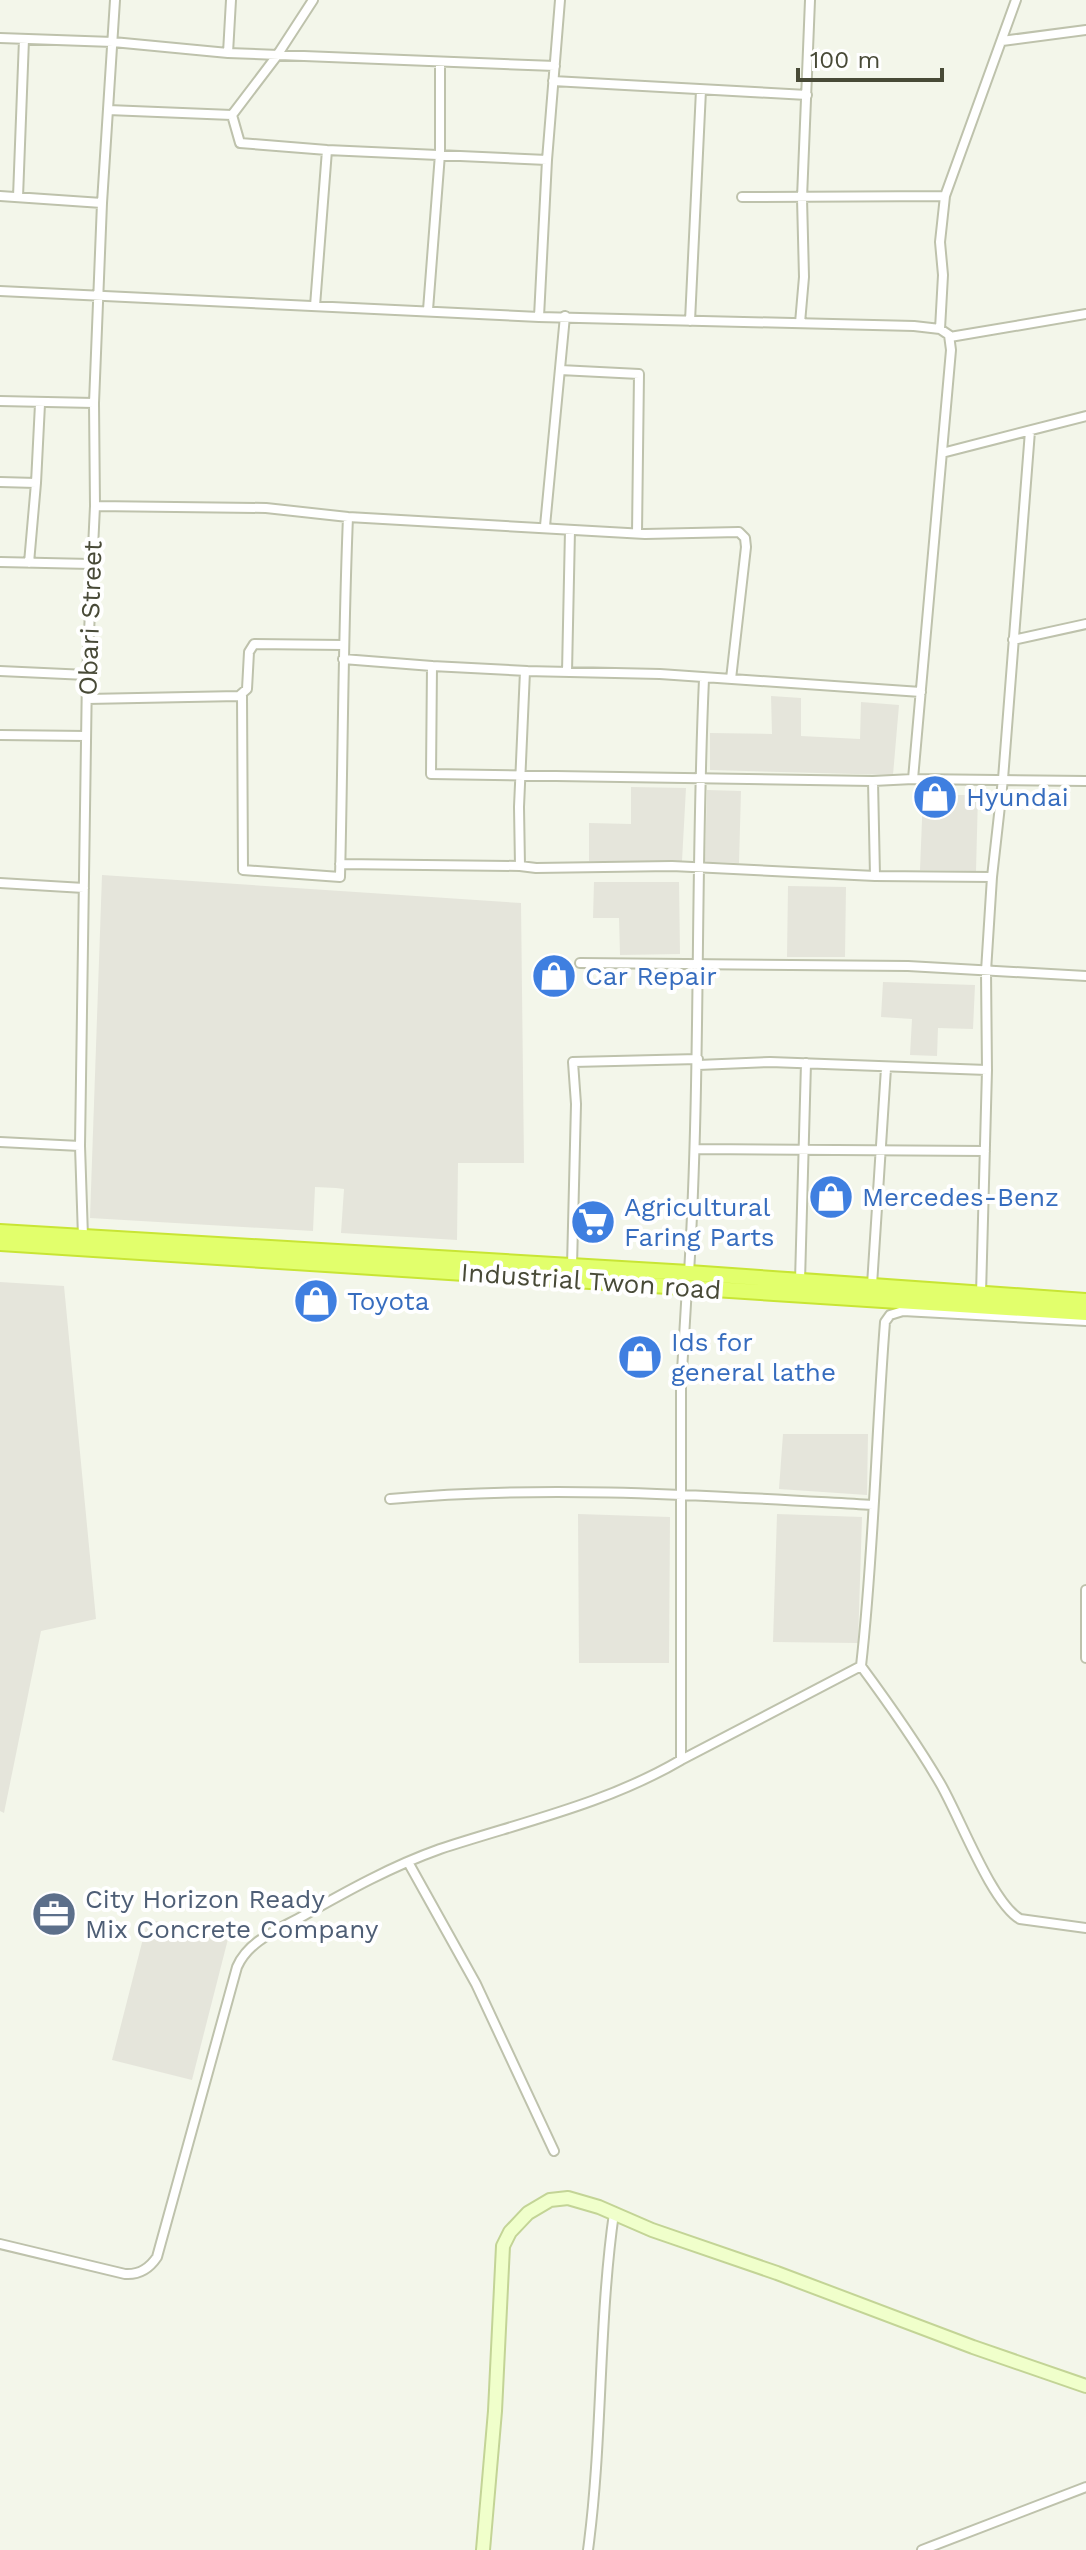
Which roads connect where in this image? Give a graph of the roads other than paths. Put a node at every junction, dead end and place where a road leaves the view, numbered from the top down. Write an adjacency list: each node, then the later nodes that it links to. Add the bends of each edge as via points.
1 (115, 0): 11 (street, Obari Street)
2 (231, 0): 12 (street)
3 (313, 0): 13 (street)
4 (560, 0): 15 (street)
5 (810, 0): 18 (street)
6 (1016, 0): 10 (street)
7 (1086, 30): 10 (street)
8 (0, 38): 9 (street)
9 (24, 39): 11 (street); 26 (street)
10 (1002, 41): 25 (street)
11 (113, 42): 12 (street); 19 (street, Obari Street)
12 (228, 53): 13 (street)
13 (276, 57): 14 (street); 20 (street)
14 (440, 62): 15 (street); 22 (street)
15 (555, 66): 16 (street)
16 (553, 81): 17 (street); 23 (street)
17 (701, 90): 18 (street); 37 (street)
18 (807, 95): 28 (street)
19 (108, 110): 20 (street); 29 (street, Obari Street)
20 (232, 115): 21 (street, via 240,143)
21 (327, 150): 22 (street); 32 (street)
22 (440, 154): 23 (street); 33 (street)
23 (547, 160): 36 (street)
24 (0, 196): 26 (street)
25 (945, 196): 28 (street); 39 (street)
26 (18, 197): 29 (street)
27 (742, 197): 28 (street)
28 (802, 198): 38 (street)
29 (102, 203): 31 (street, Obari Street)
30 (0, 291): 31 (street)
31 (99, 296): 32 (street); 43 (street, Obari Street)
32 (315, 306): 33 (street)
33 (428, 310): 36 (street)
34 (1086, 314): 40 (street)
35 (565, 316): 36 (street); 37 (street); 41 (street)
36 (539, 317)
37 (690, 321): 38 (street)
38 (800, 323): 39 (street)
39 (940, 329): 40 (street)
40 (950, 337): 47 (street)
41 (560, 370): 52 (street); 54 (street, via 639,374)
42 (0, 401): 44 (street)
43 (94, 403): 44 (street); 50 (street, Obari Street)
44 (40, 404): 49 (street)
45 (1086, 416): 46 (street)
46 (1030, 431): 47 (street); 59 (street)
47 (942, 453): 69 (street)
48 (0, 482): 49 (street)
49 (36, 483): 56 (street)
50 (95, 506): 51 (street, via 266,508); 57 (street, Obari Street)
51 (348, 517): 52 (street); 60 (street)
52 (545, 526): 53 (street)
53 (570, 530): 54 (street); 65 (street)
54 (637, 533): 68 (street, via 729,530 745,538)
55 (0, 562): 56 (street)
56 (29, 563): 57 (street)
57 (91, 564): 66 (street, Obari Street)
58 (1086, 624): 59 (street)
59 (1013, 640): 77 (street)
60 (343, 645): 61 (street); 70 (street, via 254,644)
61 (343, 659): 62 (street); 80 (street)
62 (432, 666): 64 (street); 74 (street, via 431,774)
63 (0, 671): 66 (street)
64 (531, 671): 65 (street); 74 (street, via 525,671)
65 (567, 672): 67 (street)
66 (87, 675): 71 (street, Obari Street)
67 (704, 679): 68 (street); 75 (street)
68 (731, 679): 69 (street)
69 (921, 692): 76 (street)
70 (242, 696): 71 (street); 80 (street, via 243,870 340,877)
71 (87, 699): 73 (street, Obari Street)
72 (0, 735): 73 (street)
73 (86, 736): 86 (street, Obari Street)
74 (520, 774): 75 (street); 81 (street)
75 (700, 776): 78 (street); 82 (street)
76 (913, 779): 77 (street); 78 (street)
77 (1003, 779): 79 (street); 84 (street)
78 (873, 781): 83 (street)
79 (1086, 781)
80 (340, 864): 81 (street)
81 (520, 866): 82 (street)
82 (700, 868): 83 (street); 88 (street)
83 (875, 876): 84 (street)
84 (992, 877): 89 (street)
85 (0, 883): 86 (street)
86 (84, 888): 96 (street, Obari Street)
87 (580, 963): 88 (street)
88 (697, 965): 89 (street); 91 (street)
89 (986, 971): 90 (street); 94 (street)
90 (1086, 976)
91 (698, 1062): 92 (street); 97 (street); 104 (street, via 573,1062)
92 (806, 1063): 93 (street); 98 (street)
93 (886, 1068): 94 (street); 99 (street)
94 (987, 1070): 100 (street)
95 (0, 1142): 96 (street)
96 (80, 1146): 102 (street, Obari Street)
97 (697, 1149): 98 (street); 105 (street)
98 (804, 1150): 99 (street); 106 (street)
99 (880, 1150): 100 (street); 107 (street)
100 (985, 1151): 108 (street)
101 (0, 1232): 102 (highway)
102 (83, 1237): 104 (highway)
103 (0, 1243): 105 (highway, Industrial Twon road)
104 (572, 1266): 105 (highway)
105 (688, 1280): 106 (highway); 109 (highway, Industrial Twon road); 114 (street)
106 (800, 1281): 107 (highway)
107 (872, 1285): 108 (highway)
108 (981, 1294): 110 (highway)
109 (887, 1301): 111 (highway, Industrial Twon road); 113 (street)
110 (1086, 1301)
111 (1086, 1313)
112 (1086, 1321): 113 (street, via 898,1311)
113 (885, 1322): 116 (street)
114 (681, 1494): 115 (street, via 453,1493); 116 (street); 120 (street)
115 (390, 1499)
116 (873, 1505): 119 (street)
117 (1086, 1590): 118 (street)
118 (1086, 1658)
119 (861, 1666): 120 (street); 122 (street, via 942,1786 1012,1914)
120 (681, 1760): 121 (street, via 583,1805)
121 (408, 1862): 123 (street, via 476,1984); 125 (street, via 257,1941 242,1956 153,2263 140,2273 125,2274)
122 (1086, 1928)
123 (554, 2151)
124 (614, 2213): 126 (street); 128 (street, via 568,2198 550,2200 528,2213 505,2238); 129 (street)
125 (0, 2244)
126 (1086, 2386)
127 (1086, 2487): 130 (street)
128 (483, 2550)
129 (588, 2550)
130 (922, 2550)

